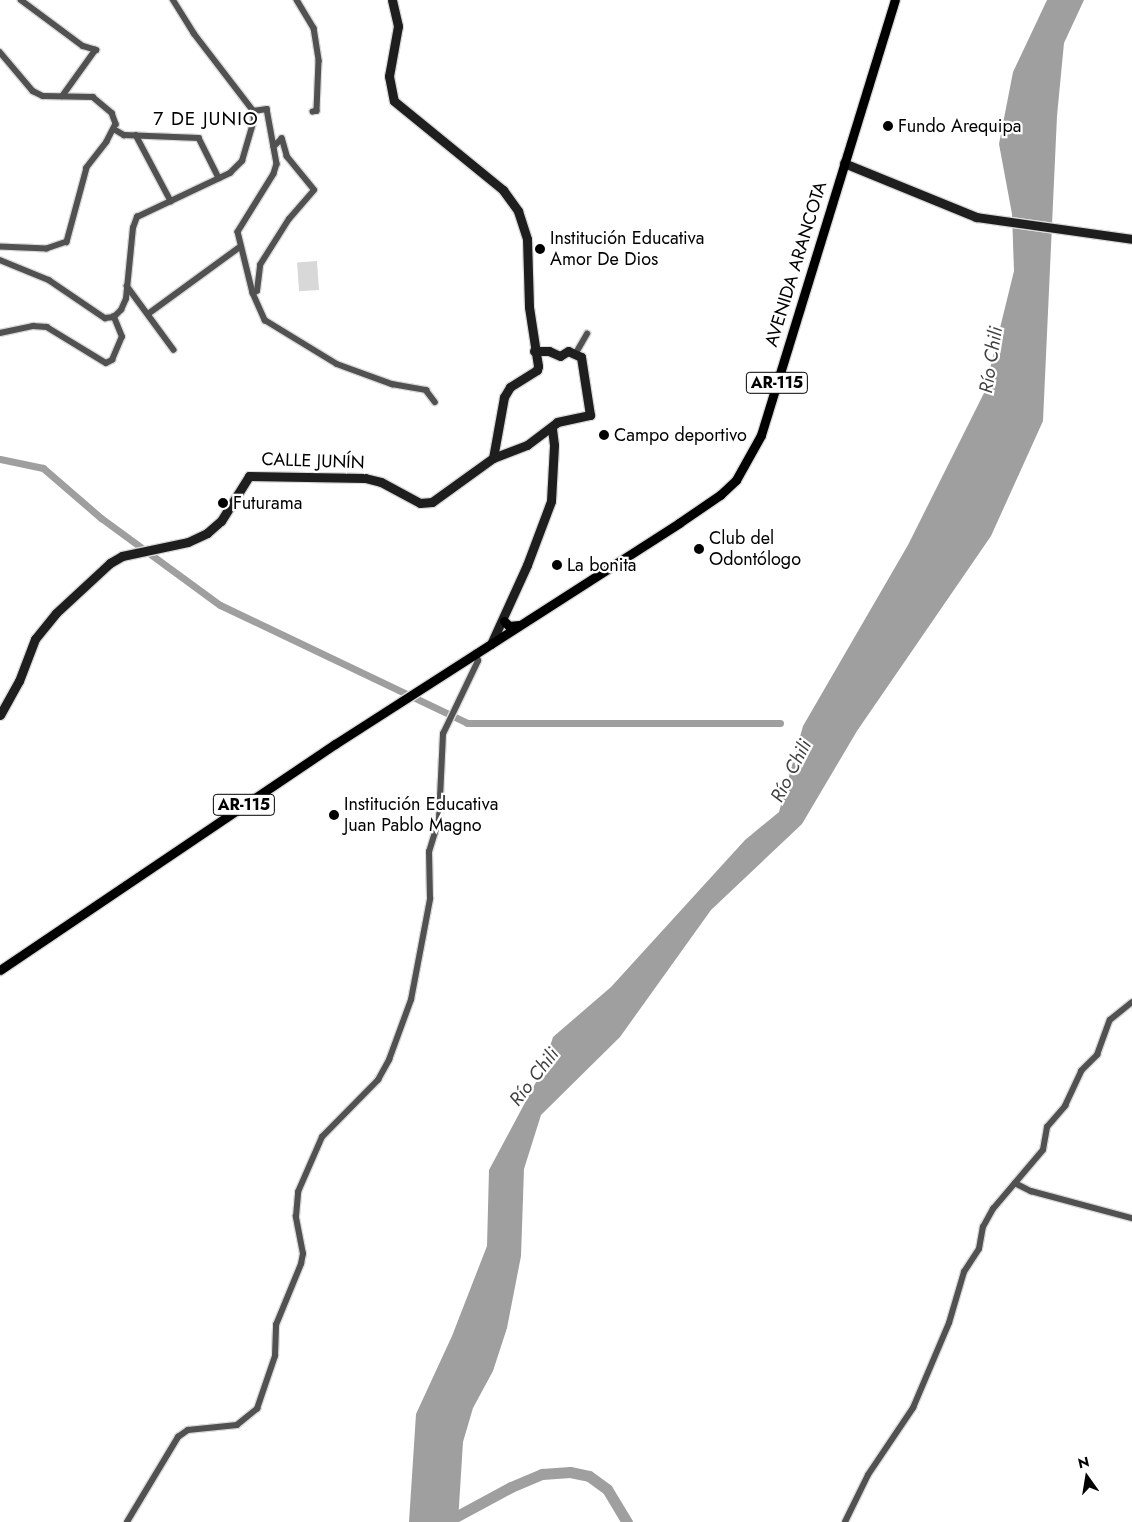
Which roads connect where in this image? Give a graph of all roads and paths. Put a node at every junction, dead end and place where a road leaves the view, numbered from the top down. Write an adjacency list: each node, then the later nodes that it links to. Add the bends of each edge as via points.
1 (21, 0): 7 (street, via 83,46 96,50)
2 (173, 0): 8 (street, via 194,34)
3 (297, 0): 9 (street, via 314,28 319,58 317,111)
4 (392, 0): 27 (street, via 398,26 389,76 394,101 495,183 520,216 529,255 529,307)
5 (895, 0): 13 (main road, AVENIDA ARANCOTA / AR-115)
6 (0, 52): 7 (street, via 33,91 43,96)
7 (63, 96): 10 (street, via 93,97 115,118)
8 (253, 111): 12 (street, via 267,109); 14 (street, via 248,149 230,173)
9 (313, 112)
10 (114, 129): 11 (street, via 124,135); 17 (street, via 87,168 67,242 47,249)
11 (136, 135): 14 (street, via 199,138); 15 (street)
12 (274, 147): 18 (street, via 276,170 239,225); 21 (street, via 282,139 287,157 314,190 289,219 260,265 257,291)
13 (844, 163): 16 (street, via 959,213 1004,223); 33 (main road, AVENIDA ARANCOTA / AR-115, via 761,435 745,468 720,495)
14 (219, 178): 15 (street)
15 (171, 201): 20 (street, via 137,217)
16 (1132, 239)
17 (0, 247)
18 (240, 247): 21 (street); 22 (street)
19 (0, 260): 23 (street, via 48,280 105,318)
20 (127, 286): 22 (street); 23 (street, via 121,310)
21 (253, 293): 29 (street, via 270,326 311,345 337,364 392,384 426,390)
22 (148, 314): 26 (street)
23 (114, 317): 24 (street, via 122,336 112,360 106,363 47,327 33,326)
24 (0, 333)
25 (587, 334): 28 (street)
26 (174, 350)
27 (534, 351): 28 (street, via 548,351 560,356 568,351); 31 (street, via 537,370 519,379 504,397)
28 (576, 353): 30 (street, CALLE JUNÍN, via 583,362 590,415 565,419)
29 (435, 402)
30 (552, 428): 31 (street, CALLE JUNÍN, via 527,445); 32 (street, via 551,501)
31 (493, 458): 36 (street, CALLE JUNÍN, via 432,502 420,503 381,482 365,478 249,476 221,522 207,533 188,542 122,556 110,563 56,614 35,638 19,681)
32 (504, 621): 33 (main road, via 509,626); 34 (street)
33 (520, 626): 34 (main road, AVENIDA ARANCOTA / AR-115)
34 (491, 644): 35 (main road, AR-115)
35 (476, 653): 37 (main road, AR-115); 41 (street, via 478,661 443,734 439,819 429,852 430,899 411,1000 389,1060 378,1080 322,1137 298,1192 296,1217 303,1254 276,1325 274,1356 257,1409 237,1425 188,1430 178,1437)
36 (0, 714)
37 (0, 970)
38 (1132, 1002): 39 (street, via 1110,1020 1097,1055 1081,1071 1064,1106 1047,1127 1043,1150)
39 (1015, 1182): 40 (street, via 1031,1191); 42 (street, via 983,1227 979,1250 964,1272 949,1324 912,1408 868,1475)
40 (1132, 1218)
41 (127, 1522)
42 (845, 1522)

